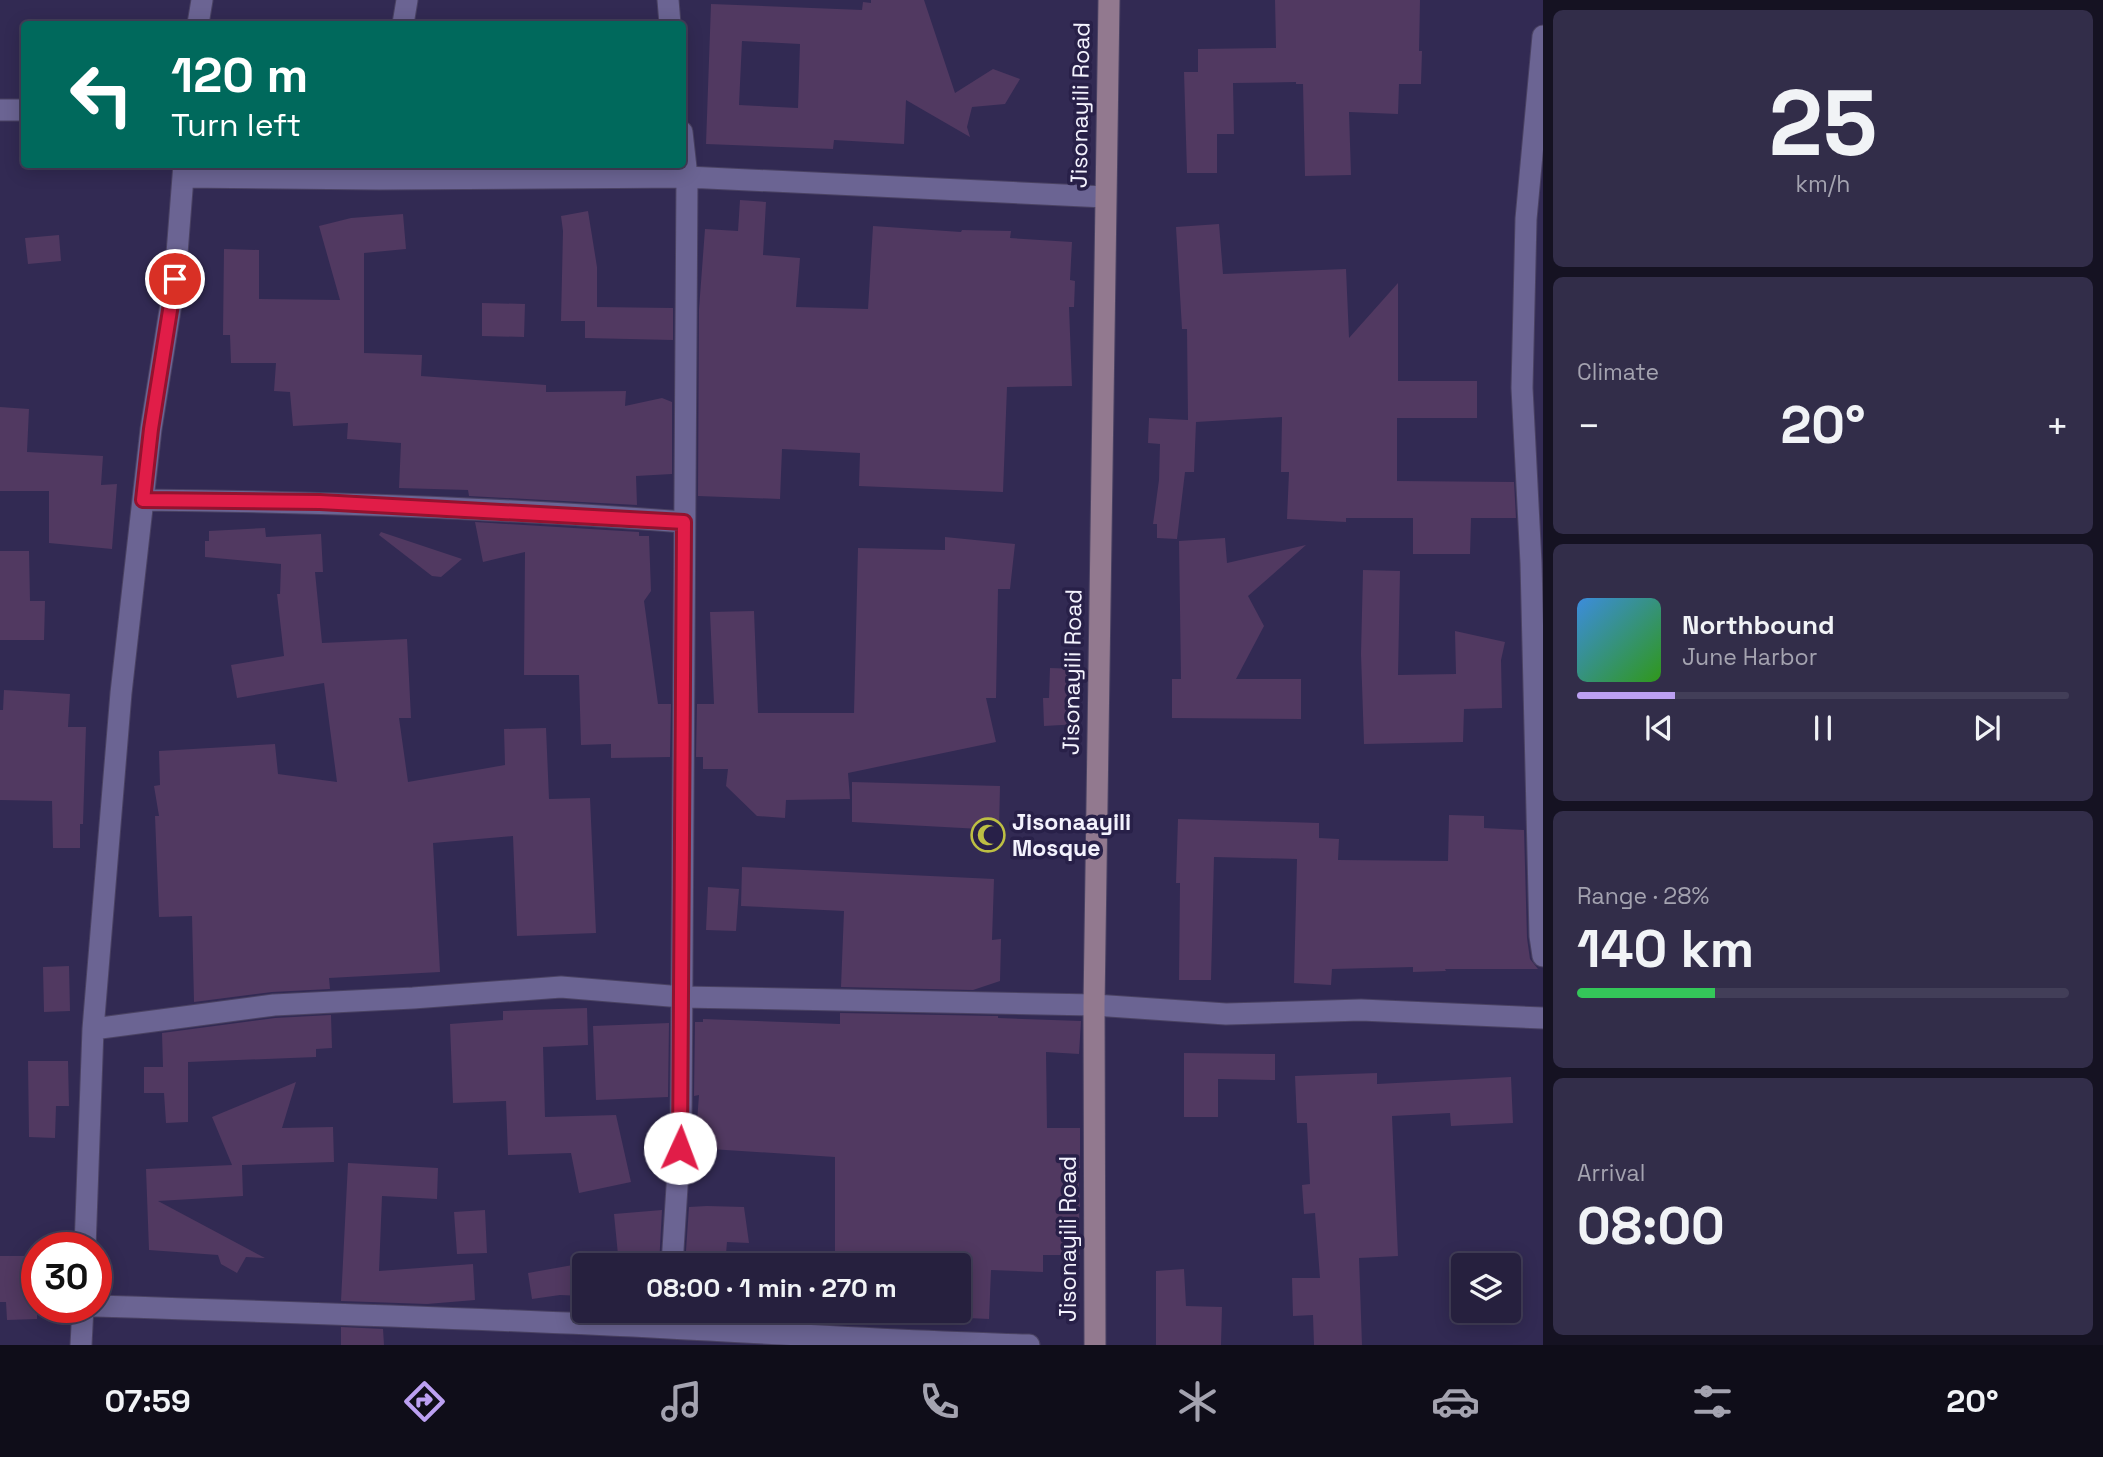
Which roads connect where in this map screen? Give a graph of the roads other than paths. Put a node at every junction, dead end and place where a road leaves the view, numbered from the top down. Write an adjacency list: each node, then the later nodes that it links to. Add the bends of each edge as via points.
1 (202, 0): 5 (street)
2 (407, 0): 6 (street)
3 (668, 0): 7 (street)
4 (1109, 0): 15 (street, Jisonayili Road)
5 (198, 21)
6 (404, 21)
7 (670, 21)
8 (1543, 36): 18 (street, via 1526,219 1522,388)
9 (0, 110): 10 (street)
10 (21, 110)
11 (686, 168): 14 (street)
12 (184, 171): 13 (street); 16 (street, via 175,279)
13 (380, 172): 14 (street)
14 (687, 177): 15 (street); 17 (street)
15 (1105, 197): 20 (street, Jisonayili Road)
16 (143, 500): 17 (street, via 320,502); 22 (street, via 121,693)
17 (684, 522): 19 (street)
18 (1543, 956)
19 (682, 998): 20 (street); 22 (street, via 561,987 274,1005); 24 (street, via 681,1124)
20 (1094, 1005): 21 (street, via 1226,1014 1361,1010); 30 (street, Jisonayili Road)
21 (1543, 1018)
22 (93, 1028): 23 (street)
23 (86, 1232)
24 (673, 1253)
25 (112, 1307): 27 (street)
26 (82, 1323): 28 (street)
27 (668, 1328): 29 (street)
28 (80, 1345)
29 (1029, 1345)
30 (1095, 1345)

